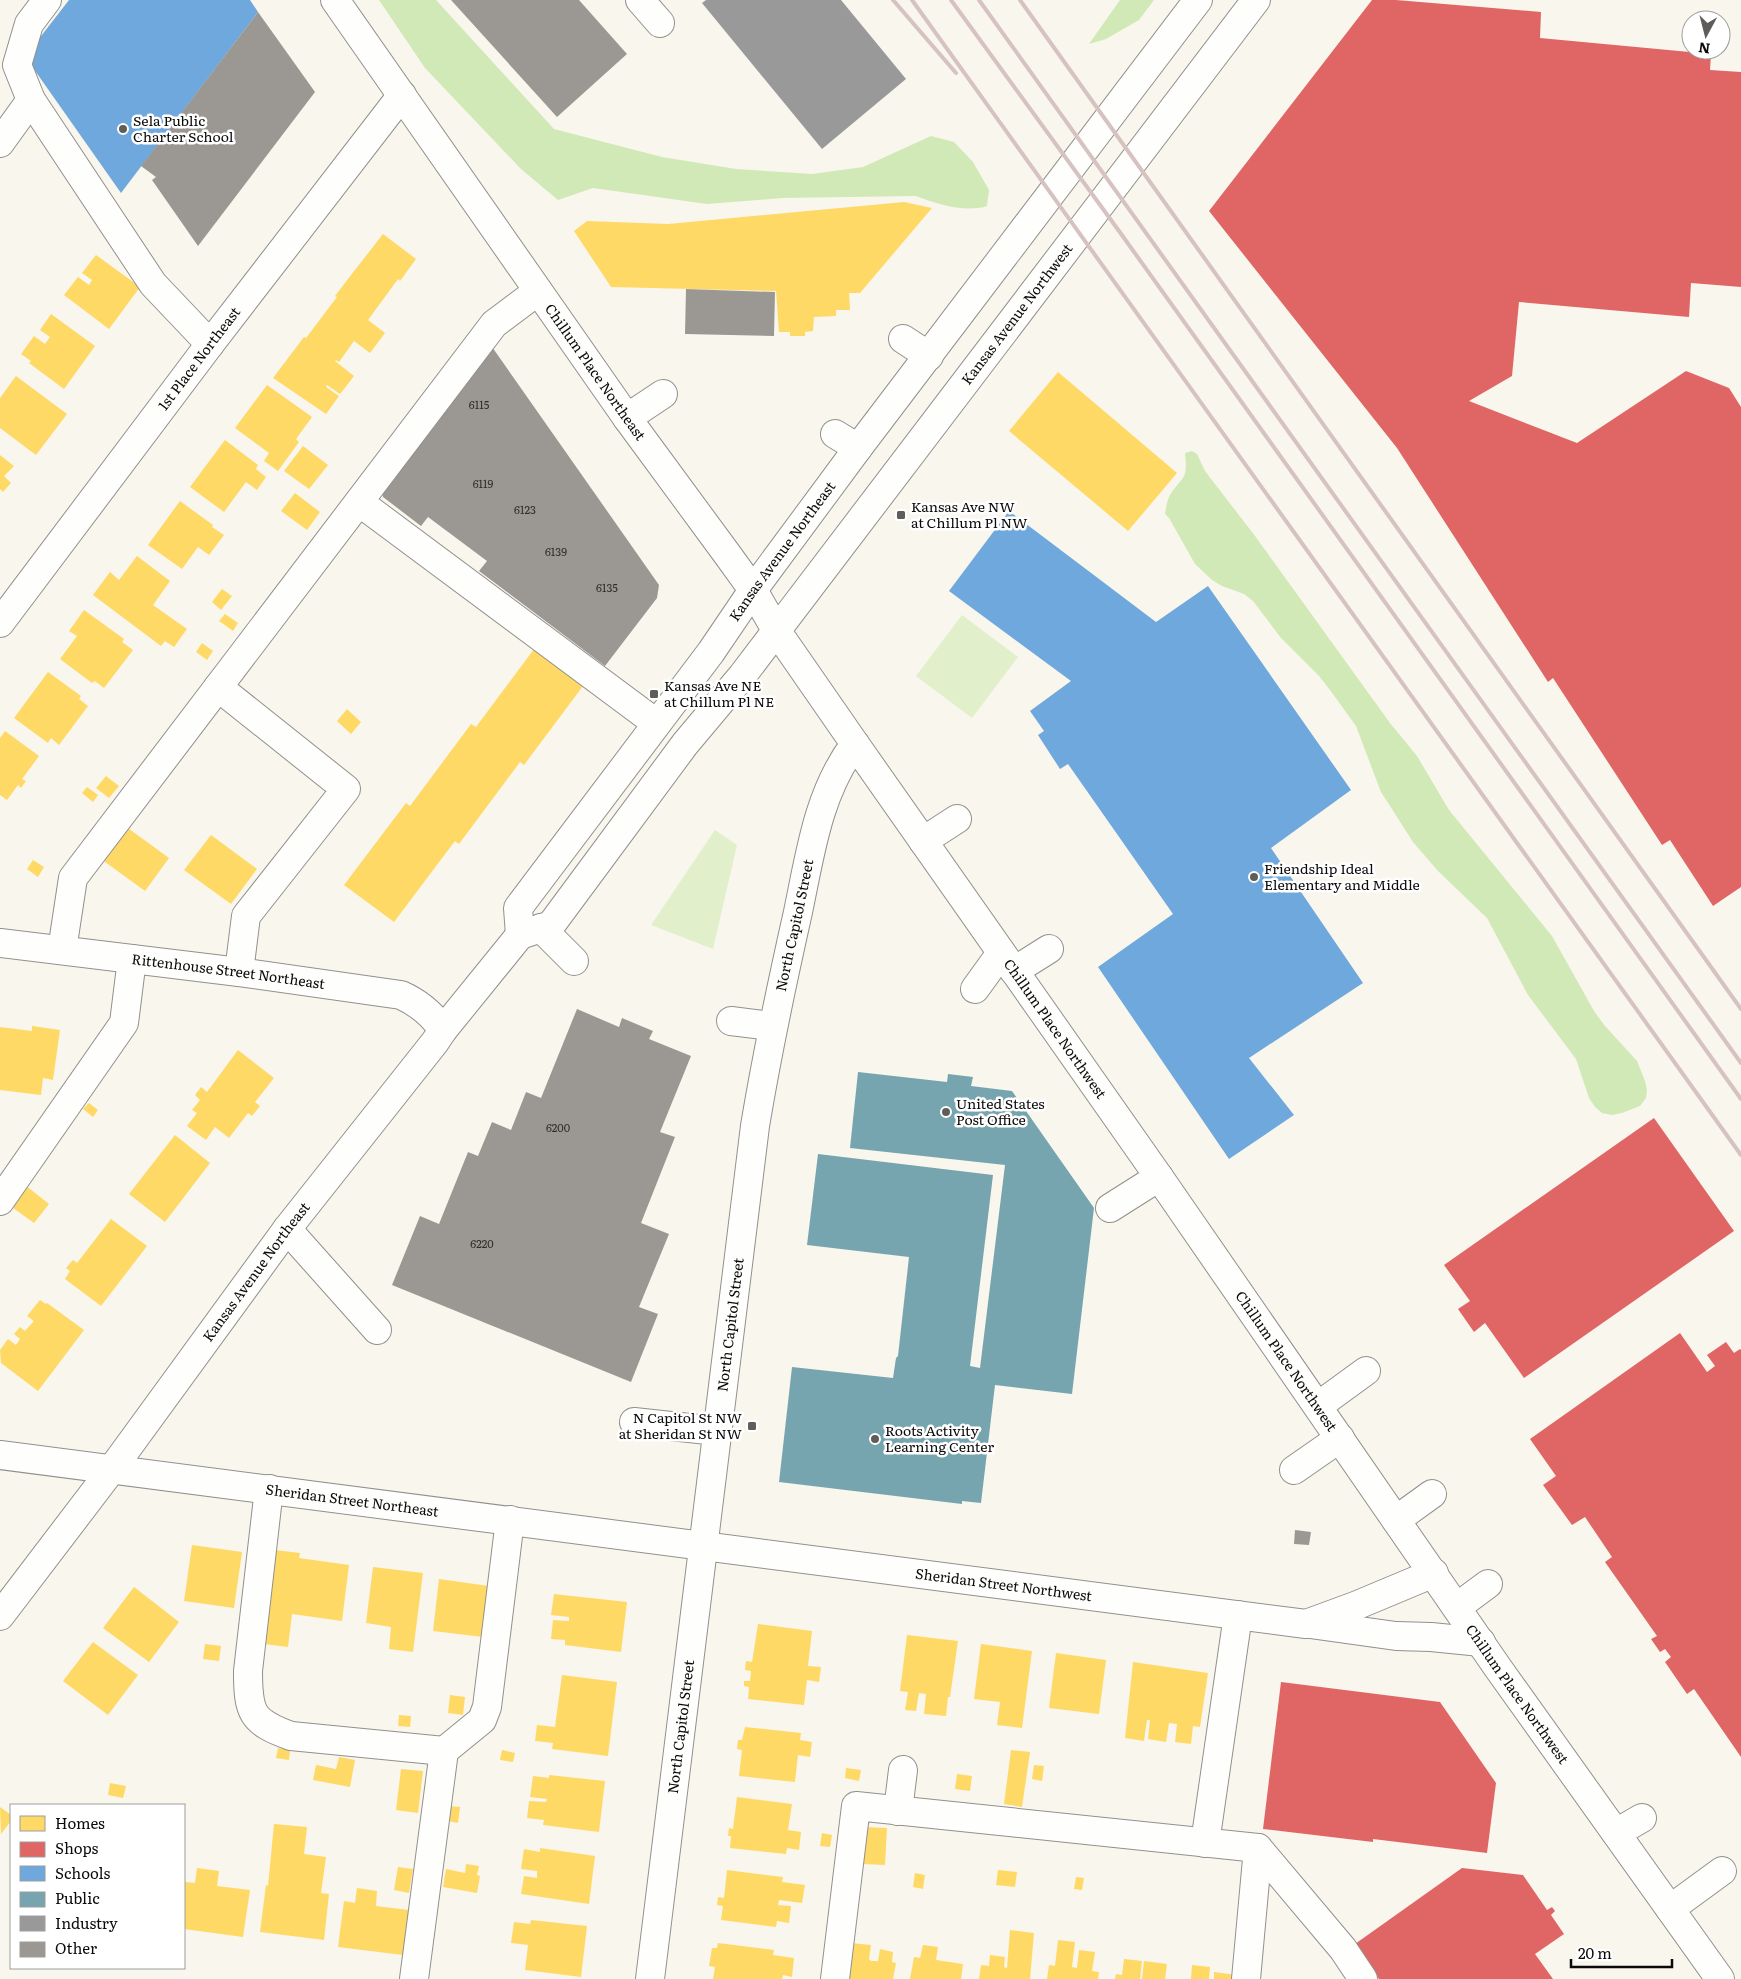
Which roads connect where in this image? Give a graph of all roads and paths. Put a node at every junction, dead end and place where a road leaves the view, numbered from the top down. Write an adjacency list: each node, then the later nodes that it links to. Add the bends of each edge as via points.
1 (47, 0): 8 (street, via 29,24 17,64)
2 (335, 0): 7 (street, Chillum Place Northeast)
3 (640, 0): 6 (street)
4 (1198, 0): 13 (street, Kansas Avenue Northeast)
5 (1256, 0): 21 (street, Kansas Avenue Northwest)
6 (660, 23)
7 (402, 95): 10 (street, Chillum Place Northeast); 12 (street, 1st Place Northeast)
8 (31, 100): 9 (street); 12 (street, via 153,284)
9 (0, 143)
10 (538, 291): 15 (street, Chillum Place Northeast); 18 (street, via 494,324)
11 (904, 339): 13 (street)
12 (210, 344): 20 (street, 1st Place Northeast)
13 (929, 356): 17 (street, Kansas Avenue Northeast)
14 (663, 394): 15 (street)
15 (627, 418): 19 (street, Chillum Place Northeast)
16 (835, 434): 17 (street)
17 (858, 448): 19 (street, Kansas Avenue Northeast)
18 (359, 502): 22 (street); 23 (street)
19 (753, 590): 21 (street, Chillum Place Northeast); 23 (street, Kansas Avenue Northeast)
20 (0, 622)
21 (776, 630): 24 (street, Chillum Place Northeast); 27 (street, Kansas Avenue Northeast, via 685,744 551,925)
22 (218, 687): 30 (street, via 73,878); 34 (street, via 346,789 246,916)
23 (656, 722): 27 (street, Kansas Avenue Northeast, via 518,908)
24 (855, 744): 26 (street, Chillum Place Northwest); 37 (street, North Capitol Street, via 832,781 819,818)
25 (958, 819): 26 (street)
26 (923, 841): 33 (street, Chillum Place Northwest)
27 (530, 932): 32 (street); 38 (street, Kansas Avenue Northeast)
28 (0, 943): 30 (street, Rittenhouse Street Northeast)
29 (1049, 949): 33 (street)
30 (62, 950): 31 (street, Rittenhouse Street Northeast)
31 (132, 959): 34 (street, Rittenhouse Street Northeast); 40 (street, via 124,1023)
32 (574, 961)
33 (1008, 962): 35 (street); 39 (street, Chillum Place Northwest)
34 (239, 972): 38 (street, Rittenhouse Street Northeast, via 401,995 420,1006)
35 (975, 990)
36 (731, 1021): 37 (street)
37 (772, 1026): 47 (street, North Capitol Street, via 751,1154)
38 (443, 1030): 42 (street, Kansas Avenue Northeast)
39 (1159, 1176): 41 (street); 45 (street, Chillum Place Northwest)
40 (0, 1201)
41 (1110, 1208)
42 (287, 1230): 43 (street); 50 (street, Kansas Avenue Northeast)
43 (378, 1330)
44 (1366, 1371): 45 (street)
45 (1318, 1406): 48 (street, Chillum Place Northwest)
46 (634, 1422): 47 (street)
47 (717, 1431): 56 (street, North Capitol Street)
48 (1340, 1438): 51 (street); 55 (street, Chillum Place Northwest)
49 (0, 1455): 50 (street, Sheridan Street Northeast)
50 (112, 1468): 52 (street, Sheridan Street Northeast); 61 (street, Kansas Avenue Northeast)
51 (1294, 1470)
52 (269, 1489): 54 (street, Sheridan Street Northeast); 64 (street, via 248,1671 248,1698 253,1714 270,1729 291,1736)
53 (1432, 1494): 55 (street)
54 (510, 1520): 56 (street, Sheridan Street Northeast); 64 (street, via 487,1707 482,1720)
55 (1396, 1520): 57 (street, Chillum Place Northwest)
56 (703, 1546): 60 (street, Sheridan Street Northwest); 74 (street, North Capitol Street)
57 (1434, 1573): 59 (street, Chillum Place Northwest); 62 (street, Sheridan Street Northwest)
58 (1488, 1584): 59 (street)
59 (1456, 1607): 63 (street, Chillum Place Northwest)
60 (1238, 1615): 62 (street, Sheridan Street Northwest); 69 (street)
61 (0, 1616)
62 (1306, 1624): 63 (street, Sheridan Street Northwest, via 1396,1636)
63 (1481, 1642): 68 (street, Chillum Place Northwest)
64 (444, 1751): 73 (street)
65 (903, 1770): 66 (street)
66 (898, 1811): 69 (street); 75 (street, via 856,1806)
67 (1642, 1818): 68 (street)
68 (1616, 1833): 72 (street, Chillum Place Northwest)
69 (1205, 1843): 70 (street)
70 (1258, 1848): 76 (street); 77 (street, via 1343,1949)
71 (1722, 1872): 72 (street)
72 (1670, 1909): 78 (street, Chillum Place Northwest)
73 (414, 1979)
74 (650, 1979)
75 (835, 1979)
76 (1246, 1979)
77 (1363, 1979)
78 (1720, 1979)

